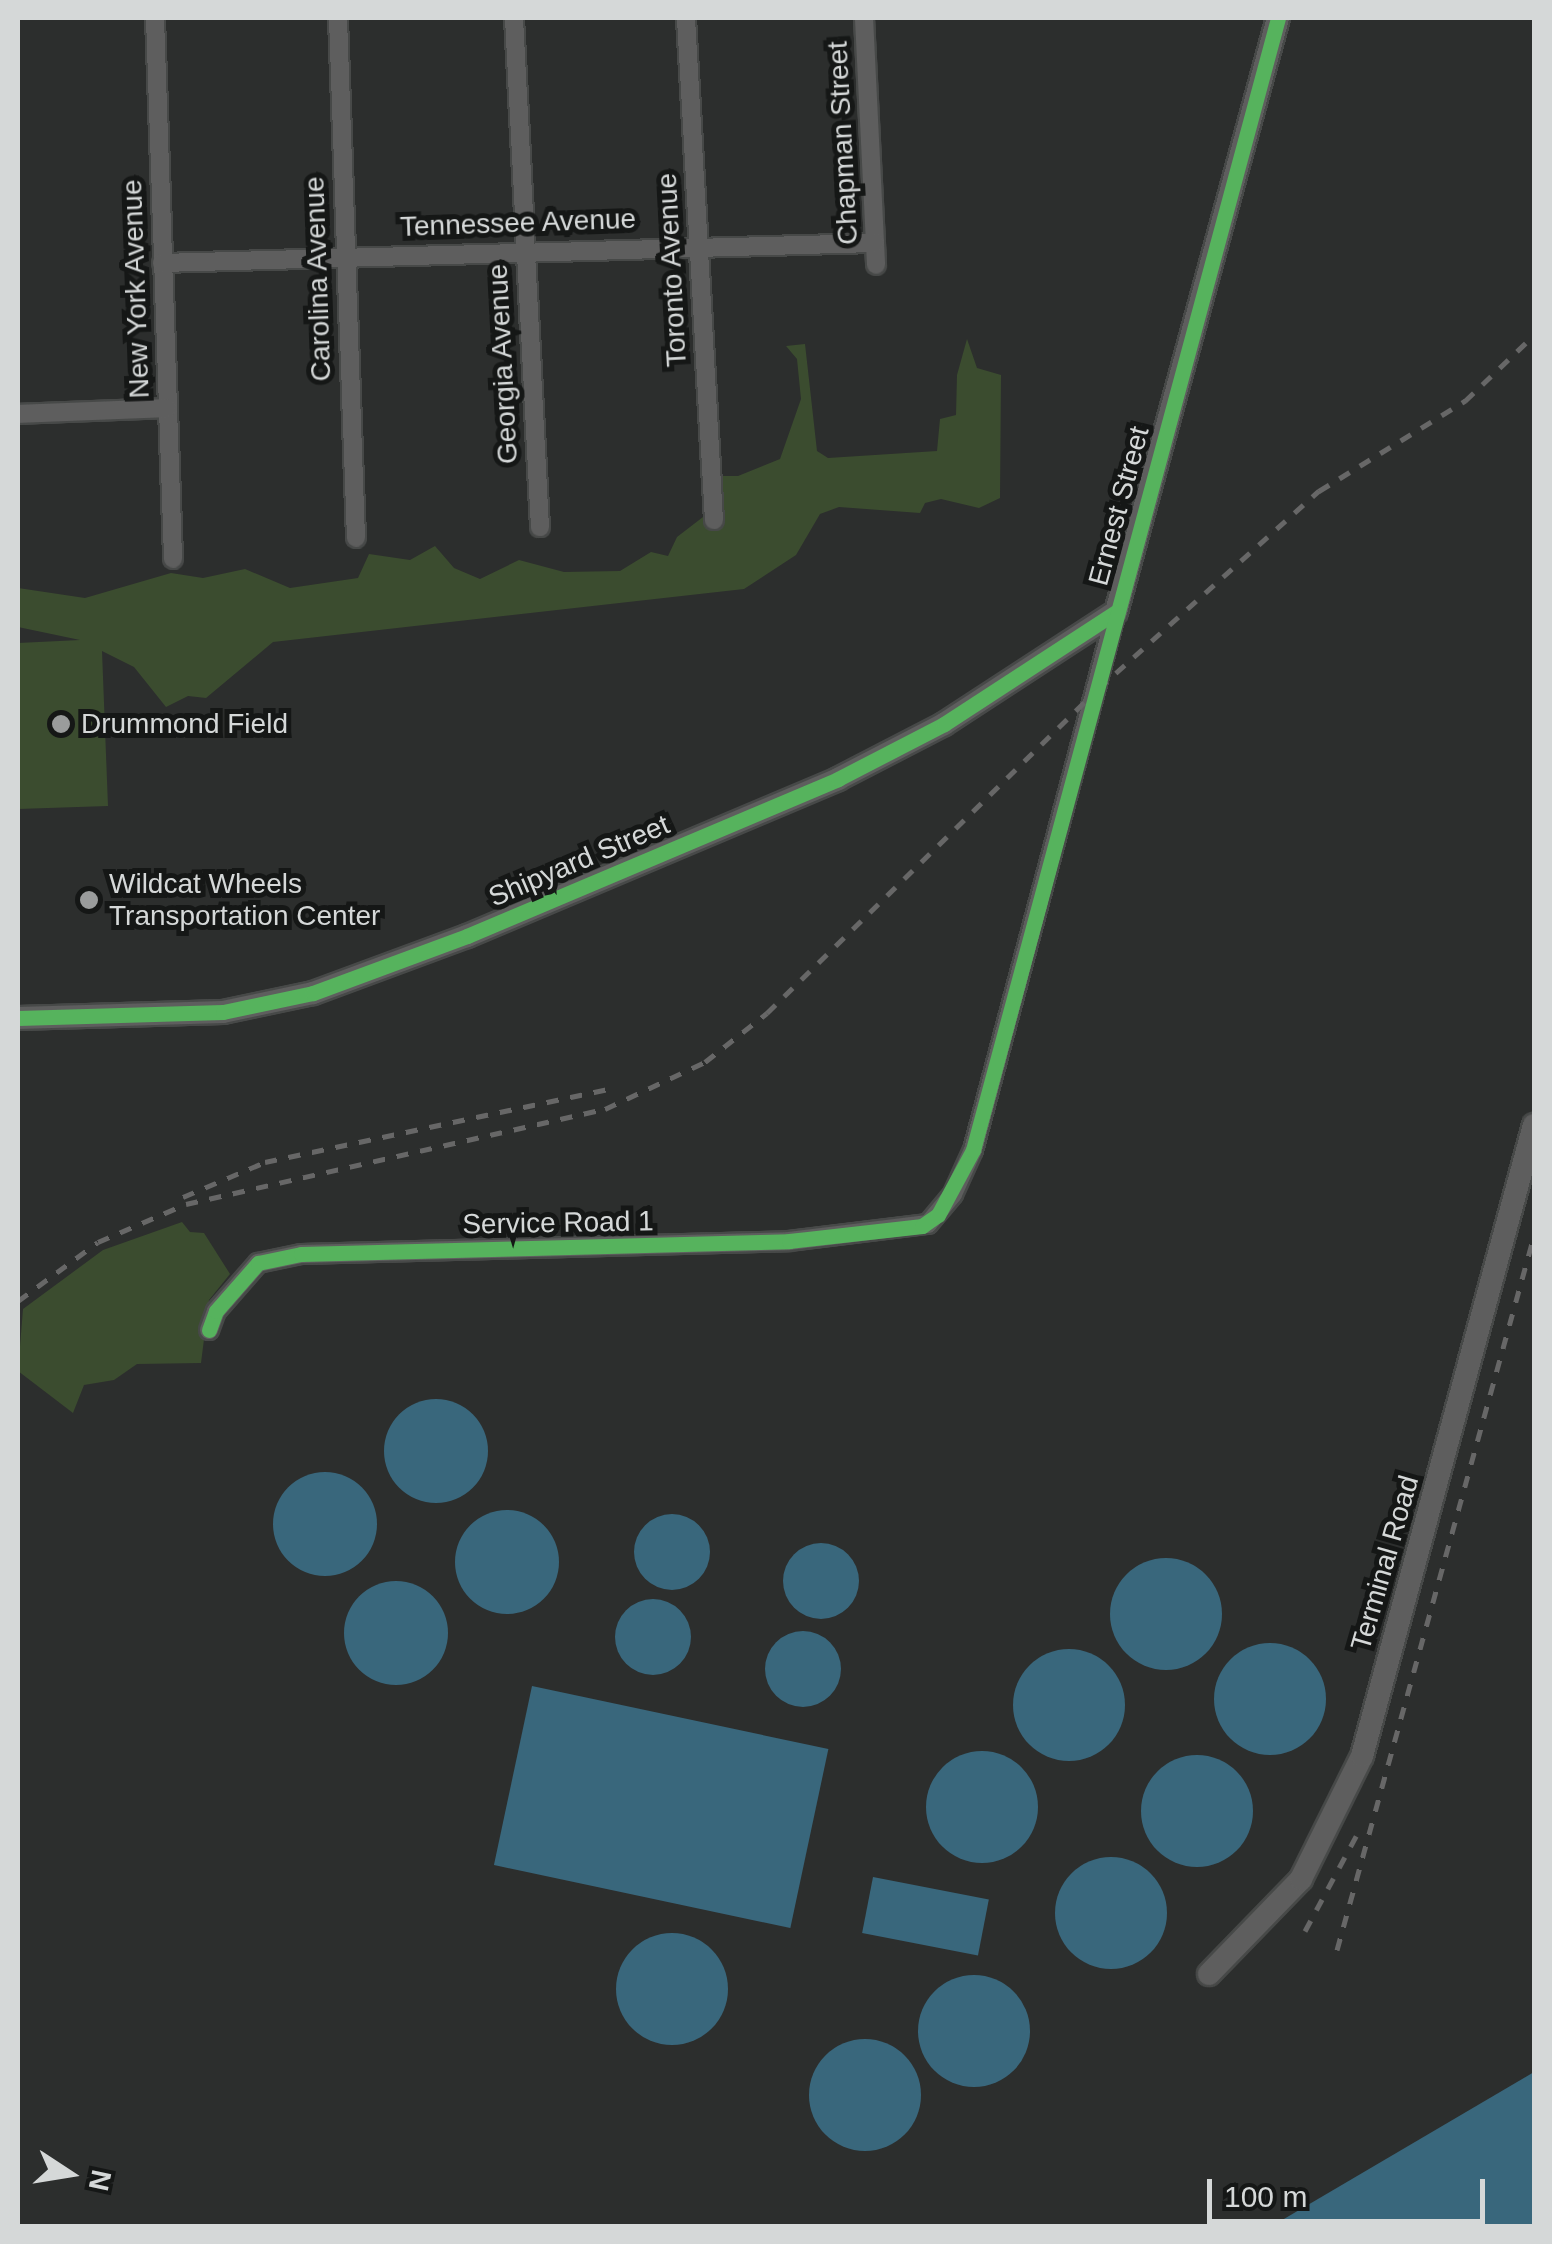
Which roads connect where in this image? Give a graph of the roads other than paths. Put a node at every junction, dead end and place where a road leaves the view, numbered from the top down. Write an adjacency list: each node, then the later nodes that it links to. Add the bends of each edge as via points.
1 (154, 18): 11 (street, New York Avenue)
2 (338, 18): 10 (street, Carolina Avenue)
3 (514, 18): 9 (street, Georgia Avenue)
4 (686, 18): 8 (street, Toronto Avenue)
5 (864, 18): 7 (street, Chapman Street)
6 (1278, 18): 19 (street, Ernest Street)
7 (876, 243): 8 (street, Tennessee Avenue); 12 (street, Chapman Street)
8 (698, 246): 9 (street, Tennessee Avenue); 15 (street, Toronto Avenue)
9 (524, 249): 10 (street, Tennessee Avenue); 16 (street, Georgia Avenue)
10 (344, 256): 11 (street, Tennessee Avenue); 17 (street, Carolina Avenue)
11 (162, 264): 13 (street, New York Avenue)
12 (876, 265)
13 (166, 408): 14 (street); 18 (street, New York Avenue)
14 (18, 414)
15 (714, 520)
16 (540, 528)
17 (356, 538)
18 (173, 559)
19 (1116, 612): 20 (street, Shipyard Street, via 944,724 838,779 313,993 222,1012); 22 (street, Ernest Street, via 973,1150 953,1194)
20 (18, 1018)
21 (1534, 1125): 24 (street, Terminal Road, via 1362,1756 1301,1879)
22 (922, 1226): 23 (street, Service Road 1, via 789,1241 301,1254 258,1264 216,1311)
23 (209, 1330)
24 (1209, 1974)

